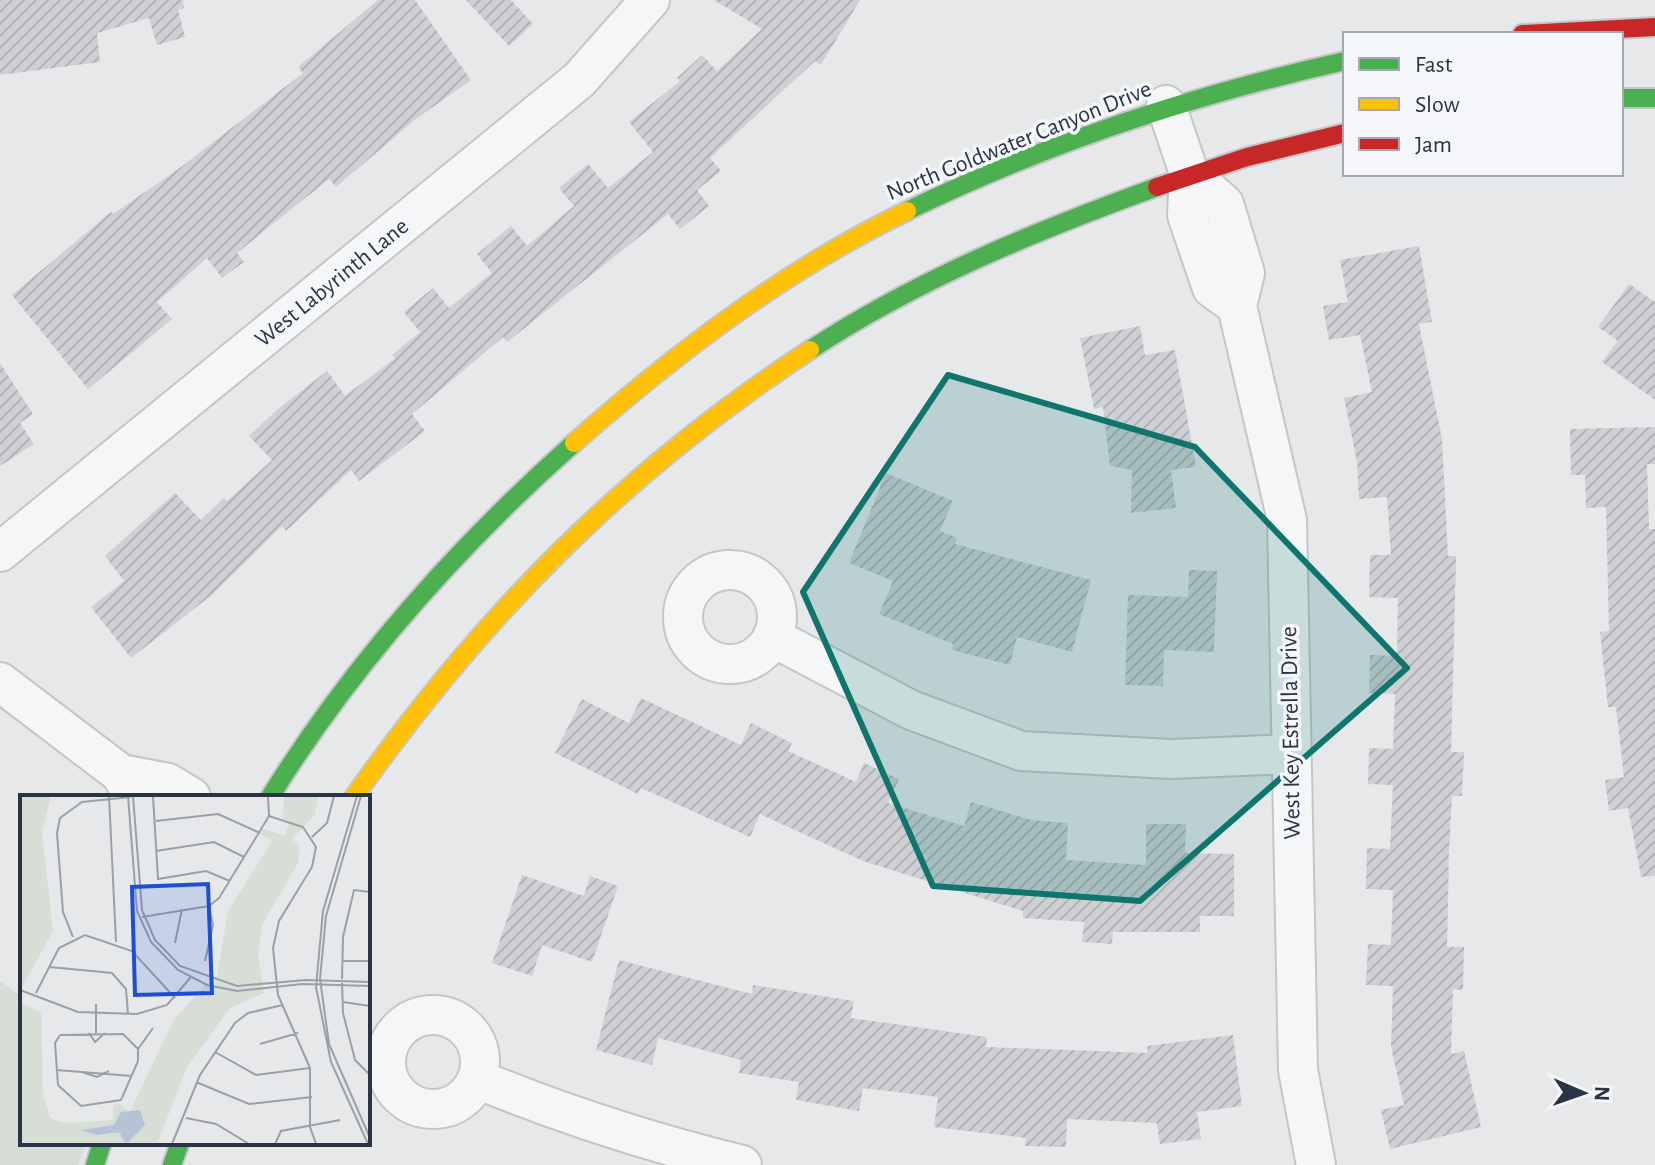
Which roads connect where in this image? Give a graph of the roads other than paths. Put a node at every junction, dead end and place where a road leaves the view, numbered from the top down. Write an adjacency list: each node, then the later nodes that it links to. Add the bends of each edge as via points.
1 (650, 0): 10 (street, West Labyrinth Lane, via 567,90)
2 (1655, 27): 3 (street)
3 (1560, 32)
4 (1343, 61): 7 (street, North Goldwater Canyon Drive)
5 (1623, 98): 6 (street)
6 (1655, 98)
7 (1166, 105): 9 (street, West Key Estrella Drive); 16 (street, North Goldwater Canyon Drive, via 963,185 874,227 696,340 498,510 366,658)
8 (1343, 133): 9 (street, via 1293,142)
9 (1189, 173): 13 (street, West Key Estrella Drive, via 1224,204 1245,273 1237,306 1287,520); 17 (street, via 907,291 739,398 548,561 422,703)
10 (0, 552)
11 (772, 637): 13 (street, via 911,710 1021,751 1171,759)
12 (0, 682): 14 (street)
13 (1291, 754): 24 (street, West Key Estrella Drive, via 1298,1070)
14 (127, 785): 15 (street, via 168,783)
15 (188, 795)
16 (271, 795)
17 (355, 795)
18 (477, 1079): 23 (street, via 636,1139)
19 (101, 1145): 21 (street)
20 (179, 1145): 22 (street)
21 (95, 1165)
22 (172, 1165)
23 (742, 1165)
24 (1316, 1165)

